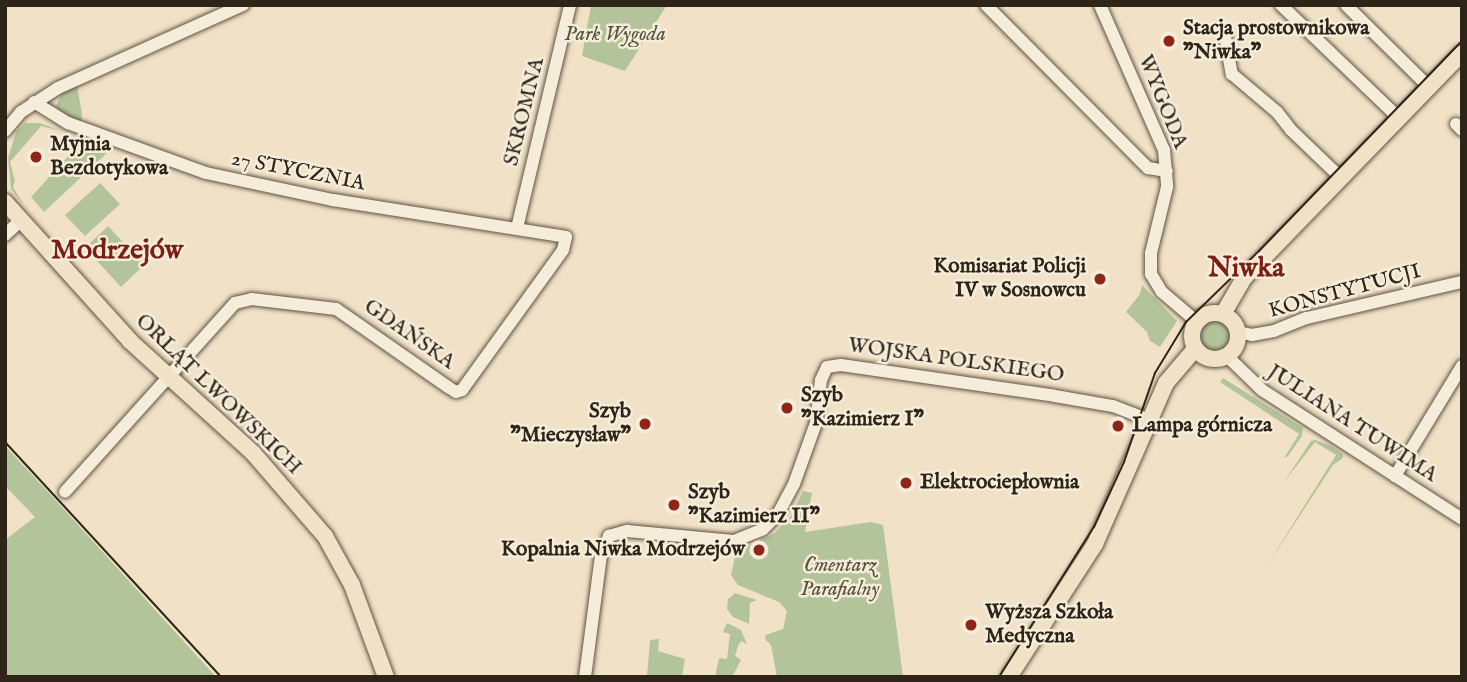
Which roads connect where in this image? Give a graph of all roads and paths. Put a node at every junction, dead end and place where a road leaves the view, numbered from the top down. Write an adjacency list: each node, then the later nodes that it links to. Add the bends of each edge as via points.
1 (243, 5): 10 (street)
2 (570, 5): 17 (street, SKROMNA)
3 (986, 5): 13 (street, via 1148,168)
4 (1100, 5): 13 (street, WYGODA, via 1159,135)
5 (1281, 5): 11 (street)
6 (1346, 5): 9 (street)
7 (1224, 36): 14 (street, via 1232,74 1277,112)
8 (1462, 53): 9 (main road)
9 (1429, 87): 11 (main road)
10 (34, 102): 12 (street); 17 (street, 27 STYCZNIA, via 68,123 206,173 333,200)
11 (1399, 118): 14 (main road)
12 (5, 131)
13 (1167, 171): 22 (street, WYGODA, via 1151,274 1161,292)
14 (1341, 178): 21 (main road, via 1244,278)
15 (5, 202): 16 (main road, ORLĄT LWOWSKICH)
16 (21, 220): 18 (street); 27 (main road, ORLĄT LWOWSKICH, via 130,341)
17 (517, 229): 19 (street, 27 STYCZNIA)
18 (5, 236)
19 (566, 237): 27 (street, GDAŃSKA, via 563,250 462,390 448,387 336,309 252,299 235,303)
20 (1462, 282): 23 (street, KONSTYTUCJI, via 1307,318 1274,331)
21 (1223, 314): 22 (main road, via 1212,313); 23 (main road)
22 (1196, 321): 24 (main road, via 1191,338)
23 (1245, 334): 25 (main road)
24 (1195, 349): 25 (main road, via 1209,359); 28 (main road, via 1170,376)
25 (1227, 356): 29 (street, JULIANA TUWIMA, via 1262,390)
26 (1462, 366): 29 (street)
27 (169, 376): 30 (street, GDAŃSKA); 33 (main road, ORLĄT LWOWSKICH, via 253,453 325,536 352,585)
28 (1150, 420): 32 (main road, via 1095,544); 34 (street, WOJSKA POLSKIEGO, via 1113,406 1055,396 841,365 827,367 811,439 771,522 734,541 621,531 605,542)
29 (1395, 476): 31 (street, JULIANA TUWIMA)
30 (65, 492)
31 (1462, 519)
32 (1014, 675)
33 (386, 677)
34 (585, 677)

